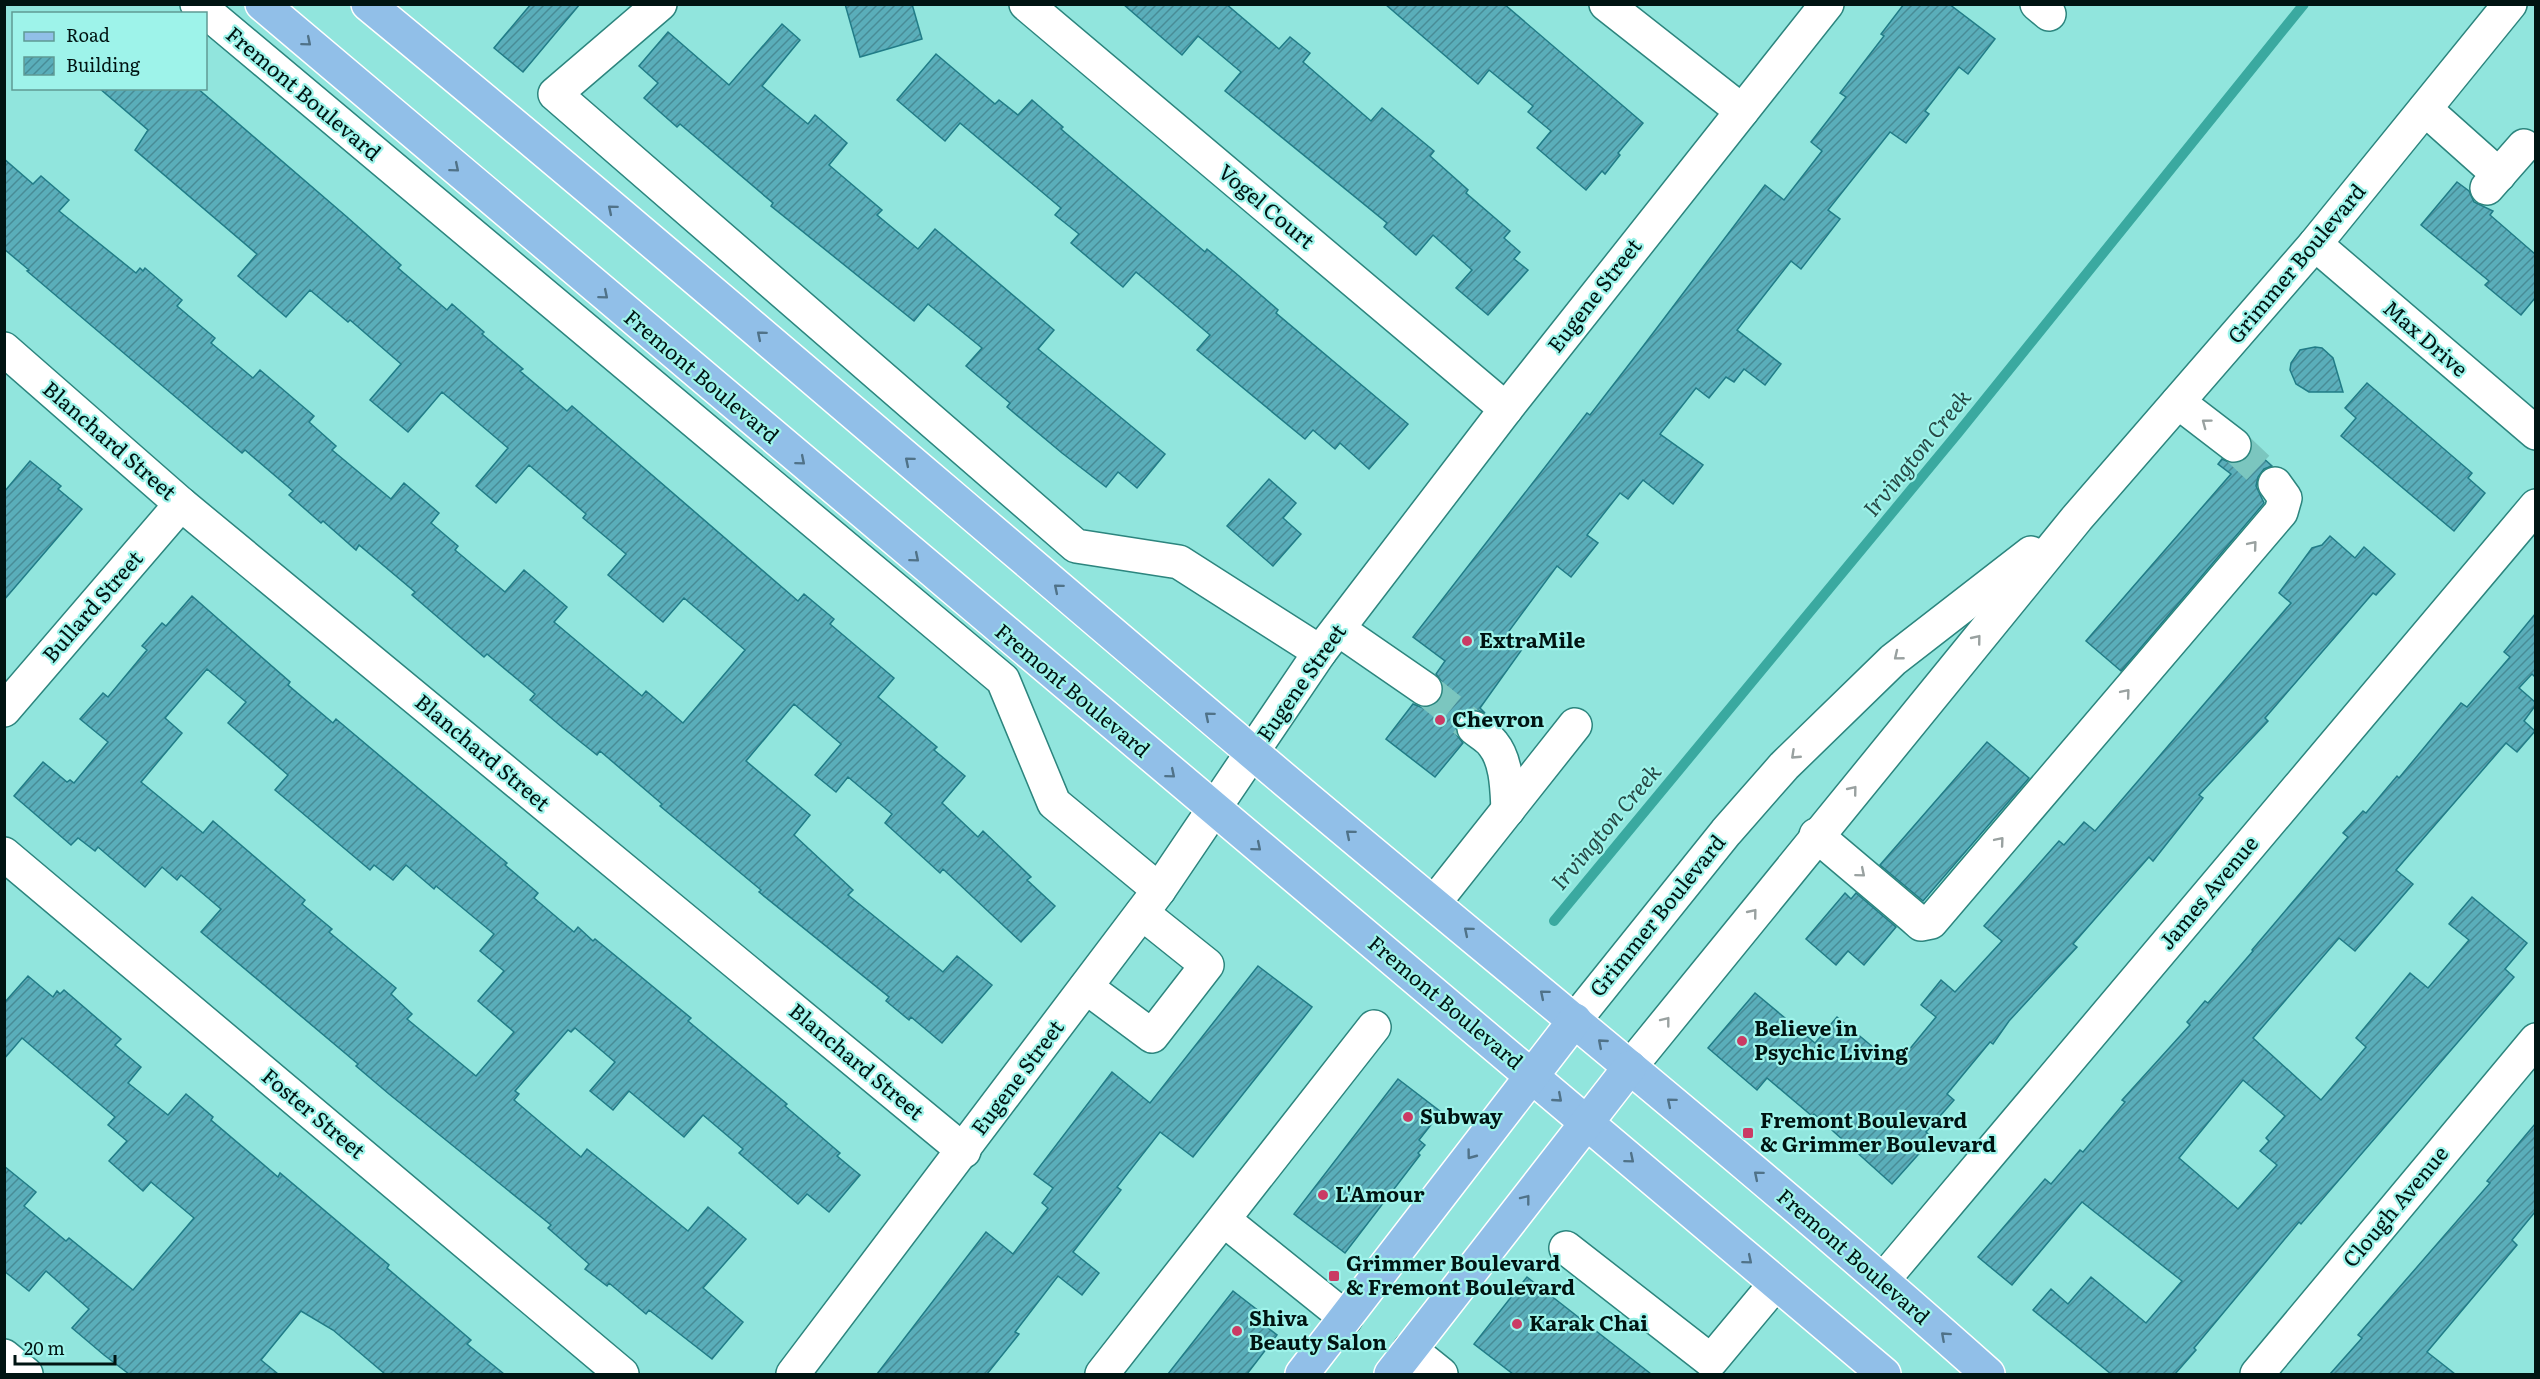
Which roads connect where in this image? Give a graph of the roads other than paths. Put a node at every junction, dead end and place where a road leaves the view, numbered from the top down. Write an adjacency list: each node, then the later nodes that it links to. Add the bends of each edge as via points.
1 (262, 4): 28 (main road, Fremont Boulevard, one-way to 28)
2 (368, 4): 27 (main road, Fremont Boulevard, one-way to 2)
3 (660, 4): 22 (street, via 555,94 1076,546 1179,562)
4 (1026, 4): 15 (street, Vogel Court)
5 (1606, 4): 10 (street)
6 (1827, 4): 10 (street, Eugene Street)
7 (2510, 4): 9 (street, Grimmer Boulevard)
8 (207, 12): 32 (street, Fremont Boulevard, via 1003,680 1054,803)
9 (2425, 109): 11 (street, via 2493,181); 12 (street, Grimmer Boulevard)
10 (1742, 111): 15 (street, Eugene Street)
11 (2524, 146)
12 (2315, 244): 14 (street, Grimmer Boulevard); 16 (street, Max Drive)
13 (4, 349): 19 (street, Blanchard Street)
14 (2178, 402): 17 (street, one-way to 14); 21 (street, Grimmer Boulevard)
15 (1506, 408): 22 (street, Eugene Street)
16 (2535, 433)
17 (2234, 445)
18 (2276, 484): 30 (street, one-way to 18, via 1922,924 1931,922 2281,512 2285,498)
19 (181, 504): 24 (street, Bullard Street); 41 (street, Blanchard Street)
20 (2535, 506): 44 (street, James Avenue)
21 (2077, 518): 30 (street, Grimmer Boulevard, one-way to 21); 35 (street, Grimmer Boulevard, one-way to 35, via 1893,660 1784,766)
22 (1329, 640): 23 (street); 27 (street, Eugene Street)
23 (1425, 688)
24 (4, 711)
25 (1575, 725): 29 (street)
26 (1474, 728): 29 (street, via 1493,744 1502,763)
27 (1253, 753): 28 (street, Eugene Street); 33 (main road, Fremont Boulevard, one-way to 27)
28 (1212, 810): 32 (street, Eugene Street); 39 (main road, Fremont Boulevard, one-way to 39)
29 (1508, 810): 33 (street)
30 (1816, 835): 38 (street, Grimmer Boulevard, one-way to 30)
31 (4, 854): 50 (street, Foster Street)
32 (1150, 902): 34 (street, Eugene Street); 34 (street, Fremont Boulevard, via 1207,965 1152,1036)
33 (1434, 903): 35 (main road, Fremont Boulevard, one-way to 33)
34 (1086, 987): 41 (street, Eugene Street)
35 (1575, 1020): 38 (main road, Fremont Boulevard, one-way to 35); 39 (main road, Grimmer Boulevard)
36 (1374, 1028): 42 (street)
37 (2535, 1040): 58 (street, Clough Avenue)
38 (1630, 1067): 40 (main road, Grimmer Boulevard); 44 (main road, Fremont Boulevard, one-way to 38)
39 (1532, 1075): 40 (main road, Fremont Boulevard, one-way to 40); 46 (main road, Grimmer Boulevard, one-way to 46)
40 (1585, 1122): 45 (main road, Fremont Boulevard, one-way to 45); 47 (main road, Grimmer Boulevard, one-way to 40)
41 (964, 1151): 51 (street, Eugene Street)
42 (1224, 1220): 46 (street); 52 (street)
43 (1566, 1248): 45 (street, via 1711,1362)
44 (1883, 1280): 57 (main road, Fremont Boulevard, one-way to 44)
45 (1776, 1283): 56 (main road, Fremont Boulevard)
46 (1346, 1318): 53 (main road, Grimmer Boulevard)
47 (1410, 1349): 54 (main road, Grimmer Boulevard); 55 (street)
48 (4, 1356): 49 (street)
49 (26, 1374)
50 (622, 1374)
51 (793, 1374)
52 (1102, 1374)
53 (1302, 1374)
54 (1390, 1374)
55 (1441, 1374)
56 (1884, 1374)
57 (1988, 1374)
58 (2257, 1374)

